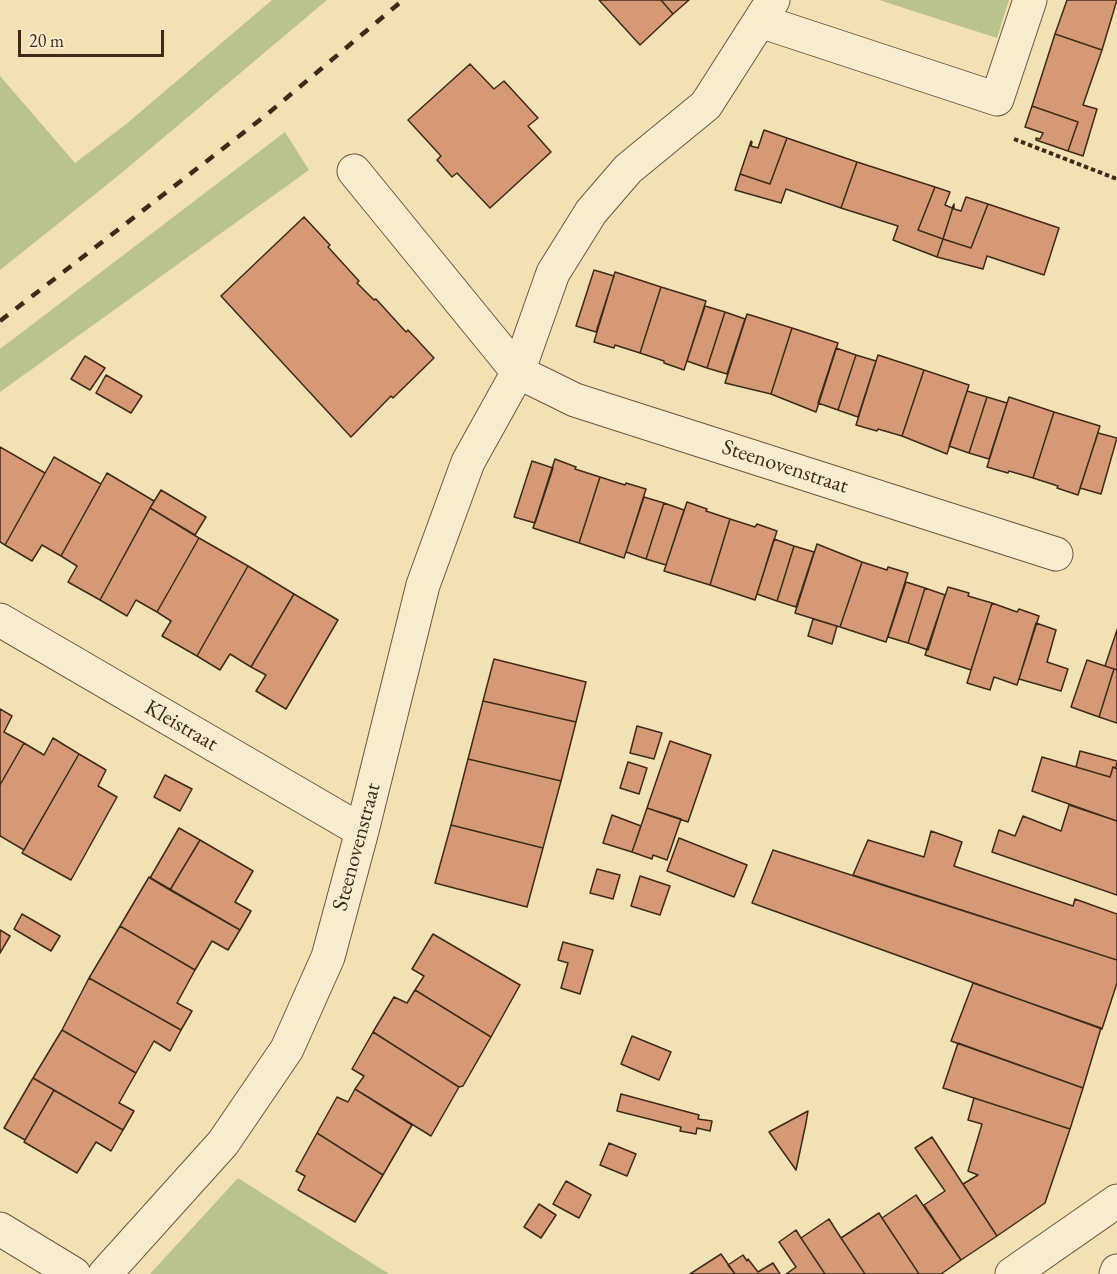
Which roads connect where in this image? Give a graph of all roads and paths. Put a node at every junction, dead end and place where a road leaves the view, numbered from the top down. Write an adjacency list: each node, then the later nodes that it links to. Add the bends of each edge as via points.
1 (1030, 0): 3 (street)
2 (766, 11): 3 (street, Steenovenstraat); 6 (street, Steenovenstraat, via 706,105 628,169 591,212 553,273)
3 (997, 99): 5 (path, via 1007,136)
4 (354, 171): 6 (street, Steenovenstraat)
5 (1117, 179)
6 (518, 372): 7 (street, Steenovenstraat, via 575,400); 9 (street, Steenovenstraat, via 468,462 423,585)
7 (1056, 554)
8 (0, 620): 9 (street, Kleistraat)
9 (362, 831): 13 (street, Steenovenstraat, via 328,957 287,1049 223,1143)
10 (1117, 1201): 14 (street)
11 (0, 1229): 12 (street)
12 (74, 1274)
13 (105, 1274)
14 (1012, 1274)

